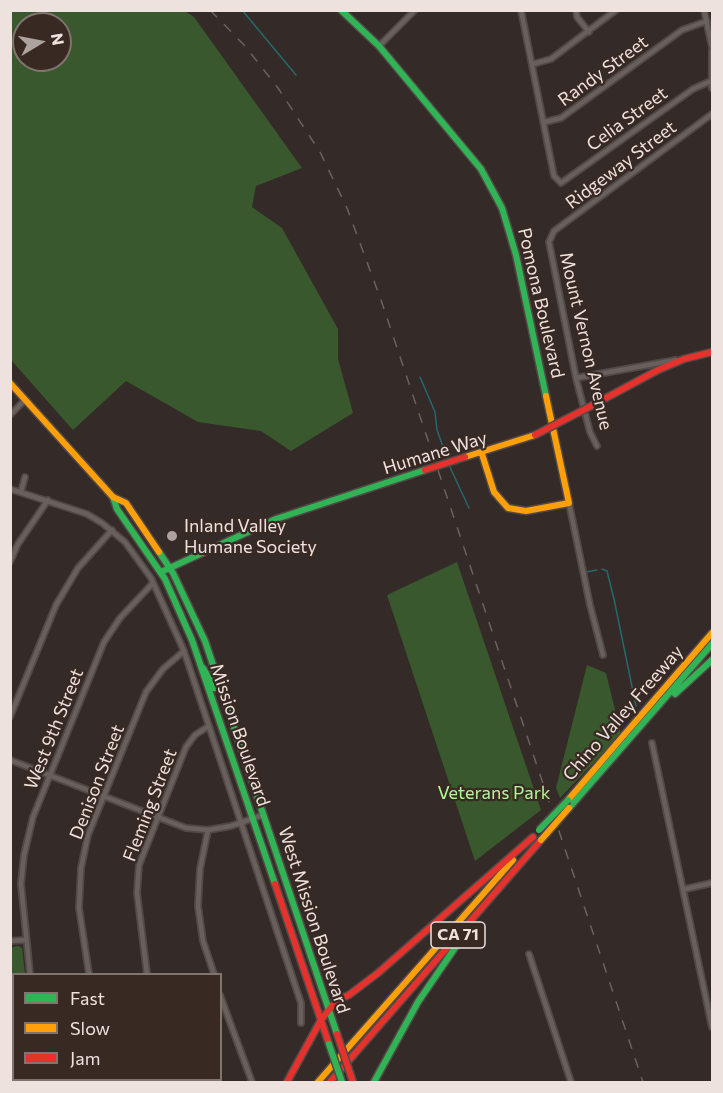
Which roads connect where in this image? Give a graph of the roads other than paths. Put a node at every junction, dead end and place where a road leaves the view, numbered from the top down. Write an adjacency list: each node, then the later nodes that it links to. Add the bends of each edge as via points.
1 (341, 10): 9 (main road, Pomona Boulevard)
2 (415, 10): 9 (street)
3 (521, 10): 11 (street)
4 (576, 10): 8 (street)
5 (616, 10): 8 (street)
6 (704, 10): 7 (street)
7 (707, 21): 10 (street); 15 (street, Randy Street, via 682,30 561,118)
8 (589, 32): 11 (street, via 551,59)
9 (379, 46): 30 (main road, Pomona Boulevard, via 481,169 502,208 516,255)
10 (712, 48): 12 (street)
11 (533, 64): 15 (street)
12 (711, 81): 13 (street); 15 (street, Celia Street, via 693,89 561,183 554,176)
13 (712, 88)
14 (712, 114): 16 (street, Ridgeway Street, via 554,231)
15 (545, 122)
16 (549, 242): 19 (street, Mount Vernon Avenue)
17 (712, 352): 18 (main road, Humane Way)
18 (684, 359): 19 (street); 24 (main road, Humane Way, bridge, via 535,435)
19 (576, 378): 23 (street, Mount Vernon Avenue)
20 (10, 383): 21 (main road)
21 (26, 400): 22 (street); 28 (main road)
22 (10, 415)
23 (597, 446)
24 (482, 454): 30 (main road, via 494,492 508,508 526,511); 33 (main road, Humane Way, bridge, via 276,519)
25 (25, 477): 27 (street)
26 (10, 489): 27 (street)
27 (21, 492): 29 (street)
28 (113, 496): 33 (main road, via 126,503); 34 (main road, Mission Boulevard, via 117,509)
29 (48, 500): 31 (street, via 87,514); 32 (street)
30 (569, 504): 40 (street, Pomona Boulevard)
31 (112, 530): 35 (street, via 137,557); 46 (street, via 78,568 56,605)
32 (10, 562)
33 (169, 567): 34 (main road, Humane Way); 44 (main road, West Mission Boulevard, via 199,626)
34 (161, 572): 43 (main road, Mission Boulevard)
35 (153, 583): 39 (street); 51 (street, West 9th Street, via 120,618 104,642)
36 (712, 628): 41 (main road)
37 (712, 633): 41 (main road, Chino Valley Freeway / CA 71)
38 (712, 644): 45 (main road, Chino Valley Freeway / CA 71)
39 (184, 651): 47 (street); 52 (street, Denison Street, via 162,669 146,692)
40 (603, 655)
41 (693, 656): 45 (main road, Chino Valley Freeway / CA 71)
42 (712, 660): 45 (main road)
43 (201, 666): 44 (main road, via 214,688); 55 (main road, Mission Boulevard)
44 (221, 687): 53 (main road, West Mission Boulevard)
45 (652, 709): 49 (main road, Chino Valley Freeway / CA 71); 49 (main road, Chino Valley Freeway / CA 71, via 650,716)
46 (10, 717)
47 (209, 726): 54 (street, Fleming Street, via 186,747); 56 (street)
48 (652, 742): 60 (street)
49 (615, 751): 58 (main road, Chino Valley Freeway / CA 71, bridge); 61 (main road, Chino Valley Freeway / CA 71, bridge)
50 (10, 760): 51 (street)
51 (49, 776): 52 (street); 62 (street, West 9th Street, via 24,855 21,884)
52 (103, 797): 54 (street); 66 (street, Denison Street, via 88,835 81,868 79,909)
53 (263, 815): 55 (street); 70 (main road, West Mission Boulevard)
54 (156, 818): 57 (street); 67 (street, Fleming Street, via 140,865 137,893)
55 (252, 819): 56 (street); 71 (main road, Mission Boulevard)
56 (241, 823): 57 (street); 72 (street, via 301,1003)
57 (208, 830): 68 (street, via 198,906)
58 (533, 837): 70 (main road, via 378,973); 76 (main road, Chino Valley Freeway / CA 71)
59 (712, 883): 60 (street)
60 (685, 889): 73 (street)
61 (476, 916): 77 (main road, Chino Valley Freeway / CA 71); 80 (main road, via 418,1002)
62 (26, 940): 63 (street); 65 (street, West 9th Street)
63 (10, 941)
64 (529, 954): 81 (street)
65 (30, 973)
66 (88, 973)
67 (147, 973)
68 (213, 973)
69 (222, 1007): 74 (street)
70 (328, 1009): 71 (main road); 79 (main road, West Mission Boulevard, bridge)
71 (321, 1020): 75 (main road); 78 (main road, Mission Boulevard, bridge)
72 (301, 1023)
73 (712, 1027)
74 (252, 1083)
75 (287, 1083)
76 (318, 1083)
77 (330, 1083)
78 (342, 1083)
79 (352, 1083)
80 (374, 1083)
81 (571, 1083)

